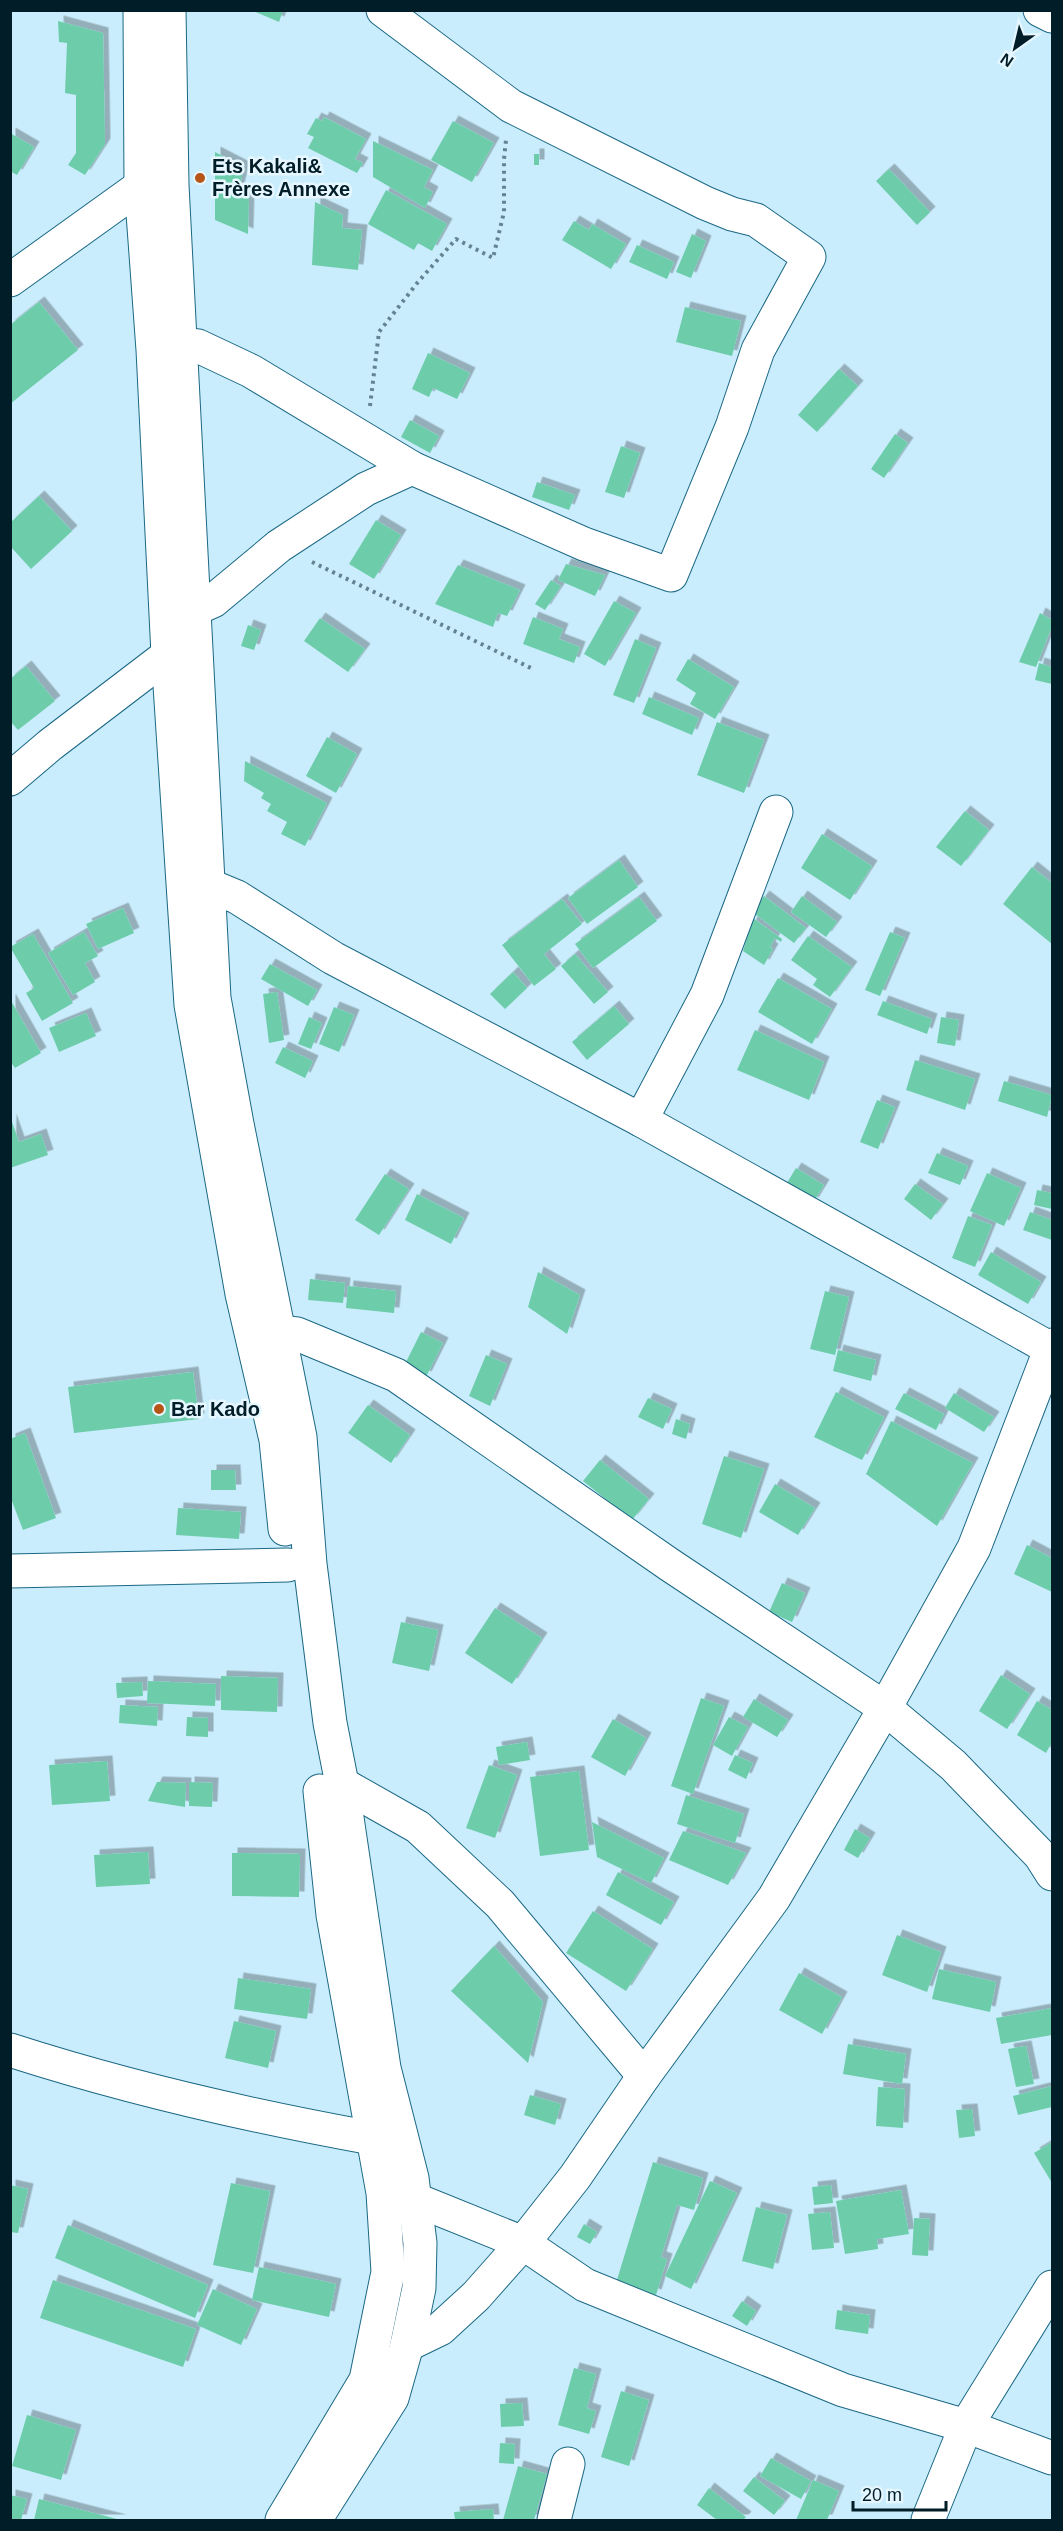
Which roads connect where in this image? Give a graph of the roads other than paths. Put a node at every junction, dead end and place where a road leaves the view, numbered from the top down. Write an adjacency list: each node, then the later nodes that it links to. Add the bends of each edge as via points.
1 (140, 10): 6 (street)
2 (170, 10): 8 (street)
3 (383, 10): 9 (street, via 511,106 705,203 756,220 809,257 758,350 732,427 671,575 585,544)
4 (1040, 10): 5 (street)
5 (1053, 16)
6 (141, 186): 7 (street); 11 (street)
7 (10, 280)
8 (179, 344): 9 (street, via 198,346 251,371); 10 (street)
9 (412, 468): 10 (street, via 366,489 279,546 213,601)
10 (195, 609): 14 (street)
11 (168, 655): 12 (street); 18 (street, via 190,1005 242,1294 276,1440)
12 (10, 779)
13 (776, 812): 15 (street, via 707,995)
14 (208, 885): 15 (street, via 237,897 333,958); 16 (street, via 214,998)
15 (641, 1120): 17 (street)
16 (279, 1332): 20 (street, via 297,1334 396,1374 670,1565); 21 (street, via 300,1437 310,1564 330,1723)
17 (1052, 1347): 20 (street, via 974,1548)
18 (288, 1565): 19 (street); 25 (street, via 326,1830 333,1915)
19 (10, 1571)
20 (885, 1708): 22 (street, via 953,1765 1040,1855); 24 (street, via 774,1898)
21 (342, 1784): 24 (street, via 418,1827 500,1904); 27 (street, via 384,2068)
22 (1053, 1874)
23 (10, 2050): 25 (street, via 131,2085)
24 (644, 2076): 28 (street, via 575,2177)
25 (372, 2138): 26 (street)
26 (382, 2193): 27 (street); 34 (street, via 388,2272 366,2380)
27 (414, 2199): 28 (street); 30 (street, via 420,2244 419,2288)
28 (523, 2243): 30 (street, via 440,2330); 31 (street, via 585,2286 843,2390)
29 (1053, 2287): 31 (street)
30 (407, 2344): 35 (street, via 392,2398)
31 (966, 2426): 32 (street); 37 (street)
32 (1053, 2458)
33 (568, 2464): 36 (street)
34 (282, 2520)
35 (315, 2520)
36 (555, 2520)
37 (928, 2520)

